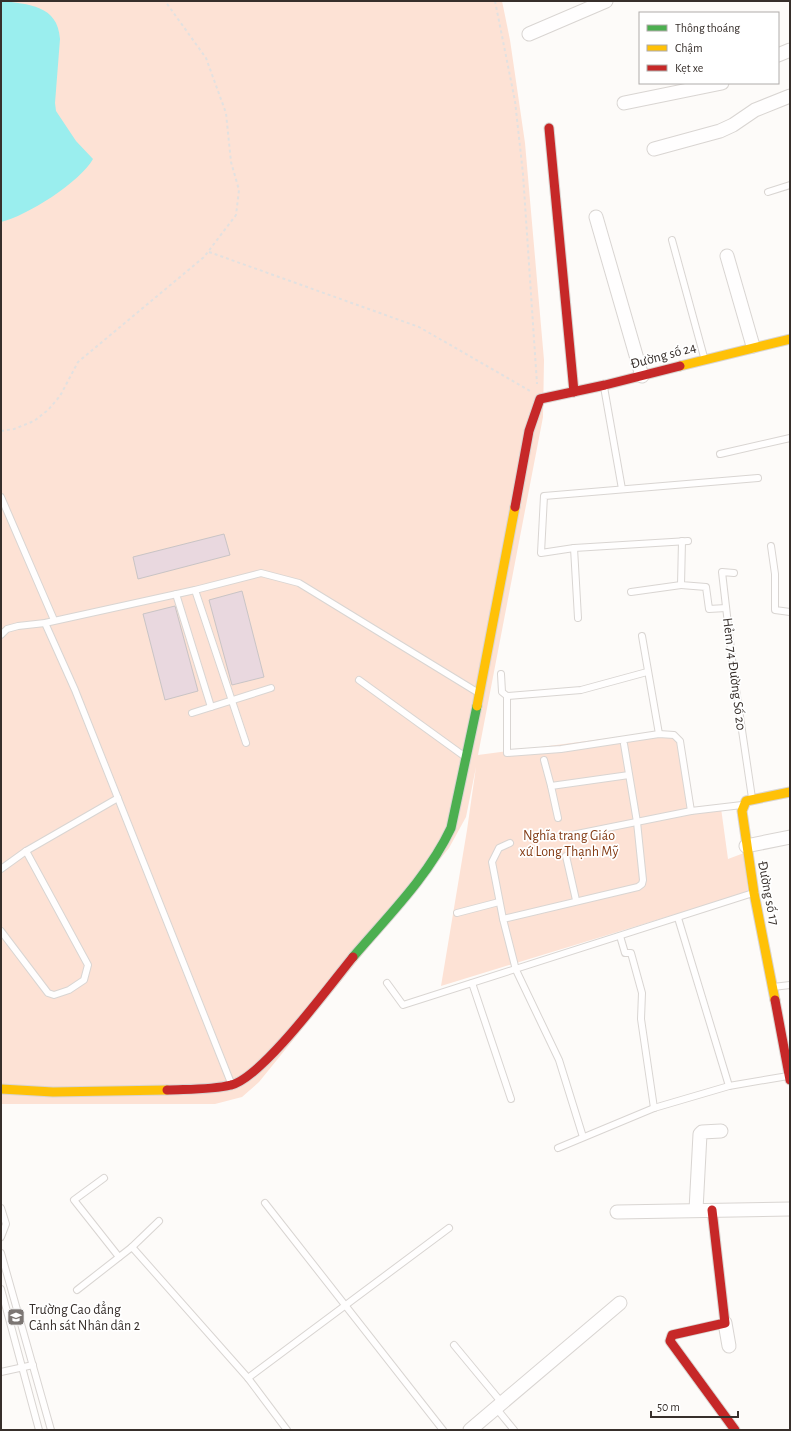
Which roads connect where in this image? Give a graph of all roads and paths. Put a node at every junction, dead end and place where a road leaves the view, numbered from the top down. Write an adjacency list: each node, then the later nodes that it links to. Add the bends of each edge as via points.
1 (165, 1): 16 (path, via 206,58 226,113 230,162 239,190 236,215)
2 (495, 1): 24 (path, via 515,101)
3 (607, 4): 4 (street)
4 (529, 34)
5 (790, 50): 6 (street)
6 (779, 55)
7 (717, 84): 9 (street)
8 (790, 96): 11 (street, via 755,110 720,131)
9 (624, 103)
10 (549, 128): 23 (street)
11 (654, 149)
12 (790, 185): 13 (lane)
13 (768, 192)
14 (596, 217): 21 (street)
15 (672, 240): 20 (lane)
16 (208, 252): 24 (path, via 419,327); 25 (path, via 78,362 60,396 48,410 34,421)
17 (727, 256): 19 (street)
18 (790, 339): 19 (street, Đường số 24)
19 (753, 346): 20 (street, Đường số 24)
20 (705, 359): 21 (street, Đường số 24)
21 (642, 376): 22 (street, Đường số 24)
22 (604, 386): 23 (street, Đường số 24); 29 (lane)
23 (574, 392): 24 (street, Đường số 24)
24 (540, 397): 49 (street, via 530,431)
25 (1, 431)
26 (790, 438): 27 (lane)
27 (720, 454)
28 (758, 478): 29 (lane)
29 (622, 489): 32 (lane, via 544,496 541,553)
30 (1, 497): 41 (lane)
31 (771, 546): 39 (lane, via 775,574 775,610)
32 (574, 548): 34 (lane, via 685,541); 40 (lane)
33 (734, 572): 38 (lane, via 722,572)
34 (682, 585): 36 (lane); 38 (lane, Hẻm 74 Đường Số 20, via 706,587 709,609)
35 (195, 590): 37 (lane); 49 (lane, via 261,573 299,583); 51 (lane)
36 (631, 592)
37 (176, 594): 41 (lane); 52 (lane)
38 (726, 608): 63 (lane, Hẻm 74 Đường Số 20)
39 (790, 612)
40 (578, 618)
41 (54, 620): 42 (lane)
42 (45, 623): 43 (lane, via 18,626); 62 (lane)
43 (1, 634)
44 (642, 636): 45 (lane)
45 (647, 672): 50 (lane, via 581,690); 54 (lane)
46 (501, 674): 50 (lane, via 502,692)
47 (358, 680): 57 (lane)
48 (272, 688): 51 (lane)
49 (479, 693): 57 (street)
50 (507, 696): 54 (lane, via 507,753 561,749)
51 (231, 700): 52 (lane); 55 (lane)
52 (211, 706): 53 (lane)
53 (192, 713)
54 (659, 734): 65 (lane, via 674,735 680,741)
55 (246, 744)
56 (624, 744): 59 (lane)
57 (467, 758): 89 (street, via 451,828 443,845 419,879 268,1060 248,1077)
58 (544, 760): 60 (lane)
59 (629, 775): 60 (lane); 67 (lane)
60 (551, 786): 66 (lane)
61 (790, 792): 63 (street)
62 (118, 798): 72 (lane); 89 (lane)
63 (752, 800): 64 (street, via 746,801)
64 (744, 805): 65 (lane); 71 (street, Đường số 17, via 742,811)
65 (691, 811): 67 (lane)
66 (558, 818)
67 (637, 822): 68 (lane); 76 (lane, via 642,884)
68 (567, 836)
69 (790, 838): 71 (street)
70 (510, 843): 77 (lane, via 499,848 492,862)
71 (746, 846): 75 (street, Đường số 17)
72 (26, 851): 74 (lane); 81 (lane, via 88,966 84,980 69,990 54,995 48,993)
73 (566, 856): 76 (lane)
74 (1, 869)
75 (754, 893): 79 (lane); 87 (street, Đường số 17)
76 (576, 900): 80 (lane)
77 (500, 902): 78 (lane); 80 (lane)
78 (456, 912)
79 (678, 918): 82 (lane); 90 (lane)
80 (503, 919): 83 (lane)
81 (1, 931)
82 (620, 936): 83 (lane); 93 (lane, via 625,953 631,953 642,993 641,1019)
83 (516, 970): 85 (lane); 95 (lane, via 559,1060)
84 (387, 983): 85 (lane, via 404,1005)
85 (472, 983): 92 (lane)
86 (790, 985): 87 (lane)
87 (773, 987): 88 (street, Đường số 17)
88 (790, 1078): 90 (lane)
89 (232, 1086): 91 (street, via 196,1090 61,1092)
90 (729, 1086): 93 (lane)
91 (1, 1089)
92 (511, 1100)
93 (654, 1108): 95 (lane)
94 (721, 1131): 101 (street, via 700,1134)
95 (583, 1136): 96 (lane)
96 (558, 1148)
97 (104, 1178): 109 (lane, via 74,1200)
98 (265, 1203): 113 (lane)
99 (1, 1208): 106 (lane, via 6,1224)
100 (790, 1209): 102 (street)
101 (696, 1210): 102 (street); 103 (street)
102 (712, 1210): 114 (street)
103 (617, 1212)
104 (159, 1221): 107 (lane)
105 (449, 1228): 113 (lane)
106 (1, 1237)
107 (132, 1247): 109 (lane); 120 (lane)
108 (1, 1253): 117 (lane)
109 (119, 1257): 111 (lane)
110 (1, 1290): 118 (lane)
111 (77, 1290)
112 (620, 1303): 121 (street)
113 (345, 1305): 120 (lane); 125 (lane)
114 (725, 1323): 116 (street); 128 (street, via 672,1335 670,1341)
115 (454, 1346): 121 (lane)
116 (729, 1346)
117 (33, 1365): 118 (lane); 123 (lane)
118 (22, 1366): 119 (lane); 122 (lane)
119 (1, 1372)
120 (248, 1378): 124 (lane)
121 (499, 1406): 126 (street); 127 (lane)
122 (39, 1430)
123 (51, 1430)
124 (287, 1430)
125 (443, 1430)
126 (470, 1430)
127 (514, 1430)
128 (735, 1430)

